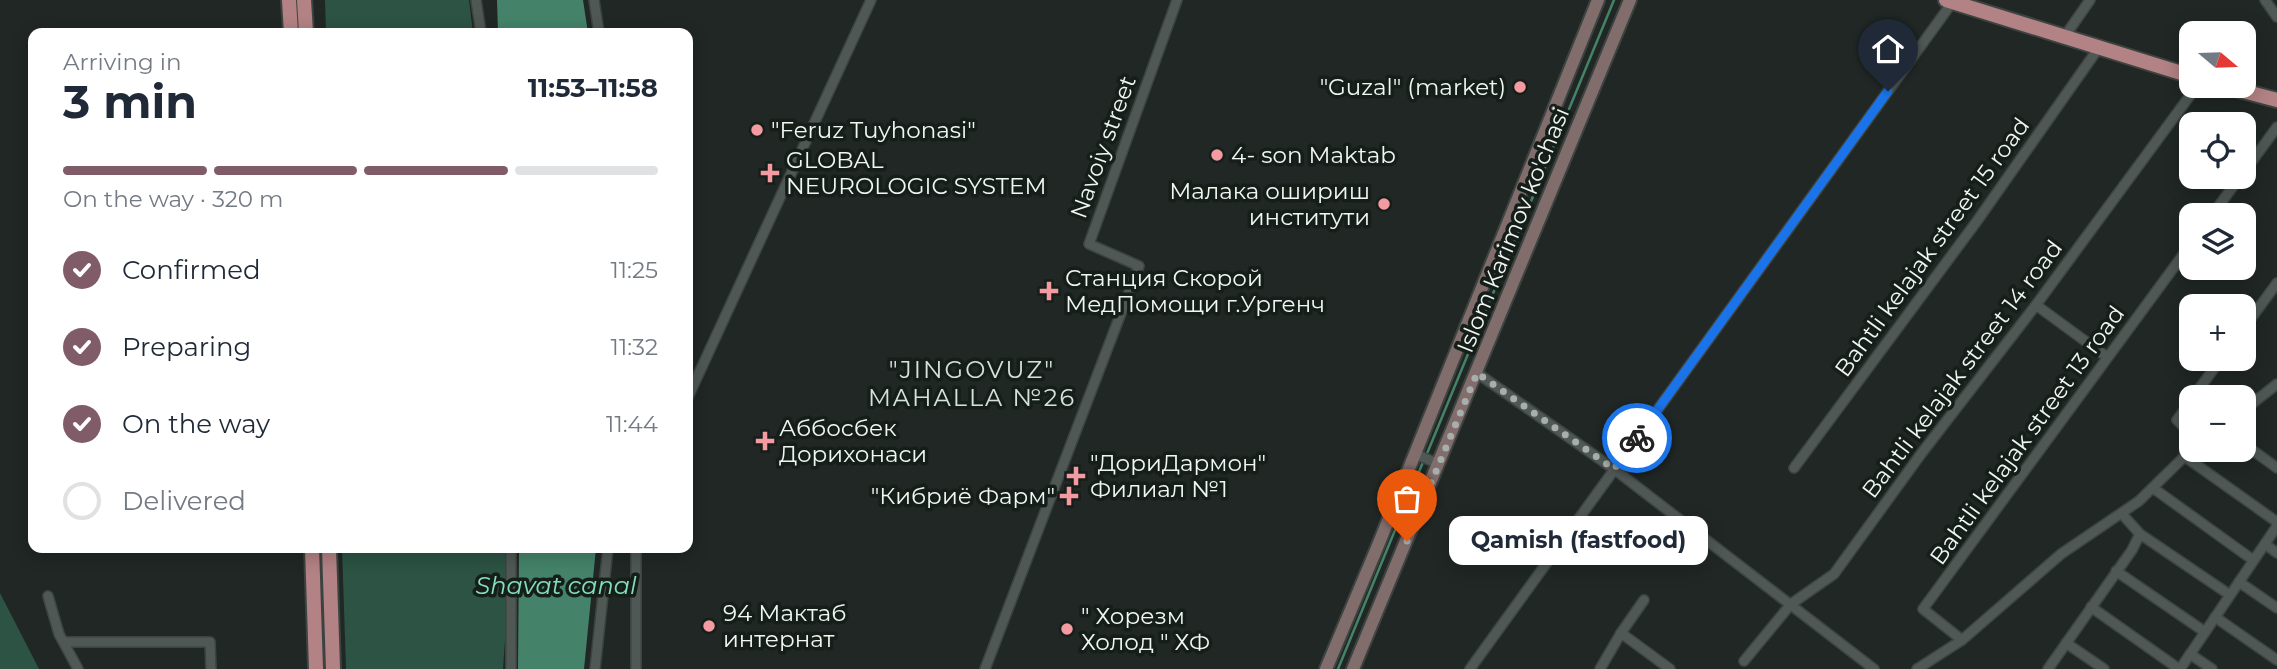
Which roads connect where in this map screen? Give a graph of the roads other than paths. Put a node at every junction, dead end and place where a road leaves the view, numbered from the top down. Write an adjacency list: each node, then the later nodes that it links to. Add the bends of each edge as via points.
1 (289, 0): 13 (main road)
2 (304, 0): 14 (main road)
3 (477, 0): 15 (street)
4 (594, 0): 16 (street)
5 (871, 0): 32 (street)
6 (1177, 0): 78 (street, Navoiy street, via 1089,244 1139,266)
7 (1598, 0): 35 (main road, Islom Karimov ko'chasi)
8 (1630, 0): 30 (main road, Islom Karimov ko'chasi)
9 (2090, 0): 17 (street)
10 (2265, 0): 12 (street)
11 (1951, 1): 17 (main road); 41 (street)
12 (2277, 17)
13 (291, 28)
14 (306, 28)
15 (480, 28)
16 (598, 28)
17 (2065, 36): 18 (main road)
18 (2100, 46): 19 (main road); 39 (street, Bahtli kelajak street 15 road, via 1977,222)
19 (2179, 72)
20 (2256, 94): 22 (main road)
21 (2188, 98): 27 (street, Bahtli kelajak street 14 road)
22 (2277, 100)
23 (2277, 127): 24 (street)
24 (2256, 156)
25 (2179, 260): 29 (street, Bahtli kelajak street 13 road)
26 (2277, 283): 28 (street)
27 (2036, 304): 29 (street); 59 (street, Bahtli kelajak street 14 road, via 1834,573)
28 (2256, 312)
29 (2107, 357): 65 (street, Bahtli kelajak street 13 road, via 1923,609)
30 (1477, 373): 38 (main road, Islom Karimov ko'chasi); 41 (street)
31 (2277, 384): 33 (street)
32 (693, 386)
33 (2256, 401)
34 (2256, 453): 40 (street)
35 (1415, 454): 38 (street); 79 (main road, Islom Karimov ko'chasi)
36 (2179, 461): 42 (street)
37 (2198, 462): 44 (street)
38 (1439, 464): 80 (main road, Islom Karimov ko'chasi)
39 (1794, 468)
40 (2277, 468)
41 (1614, 469): 59 (street); 81 (street)
42 (2153, 488): 43 (street); 53 (street)
43 (2122, 514): 45 (street); 65 (street, via 2061,554)
44 (2277, 524): 46 (street)
45 (2140, 534): 54 (street); 56 (street)
46 (2265, 544): 52 (street); 53 (street)
47 (312, 553): 73 (main road)
48 (328, 553): 74 (main road)
49 (511, 553): 75 (street)
50 (607, 553): 76 (street)
51 (636, 553): 77 (street)
52 (2277, 553)
53 (2253, 560): 55 (street)
54 (2116, 571): 60 (street); 63 (street)
55 (2239, 582): 56 (street); 61 (street)
56 (2230, 595): 62 (street)
57 (48, 596): 66 (street)
58 (1644, 600): 64 (street)
59 (1791, 604): 70 (street, Bahtli kelajak street 14 road); 84 (street)
60 (2091, 607): 67 (street); 88 (street)
61 (2277, 608)
62 (2215, 617): 63 (street); 69 (street)
63 (2205, 632): 68 (street)
64 (1621, 633): 82 (street); 83 (street)
65 (1962, 640): 85 (street)
66 (64, 642): 71 (street); 72 (street, via 210,642)
67 (2066, 643): 86 (street); 87 (street)
68 (2190, 654): 88 (street); 89 (street)
69 (2277, 660)
70 (1744, 661)
71 (78, 669)
72 (211, 669)
73 (317, 669)
74 (333, 669)
75 (511, 669)
76 (595, 669)
77 (636, 669)
78 (985, 669)
79 (1326, 669)
80 (1353, 669)
81 (1469, 669)
82 (1600, 669)
83 (1670, 669)
84 (1874, 669)
85 (1917, 669)
86 (2048, 669)
87 (2104, 669)
88 (2179, 669)
89 (2212, 669)

